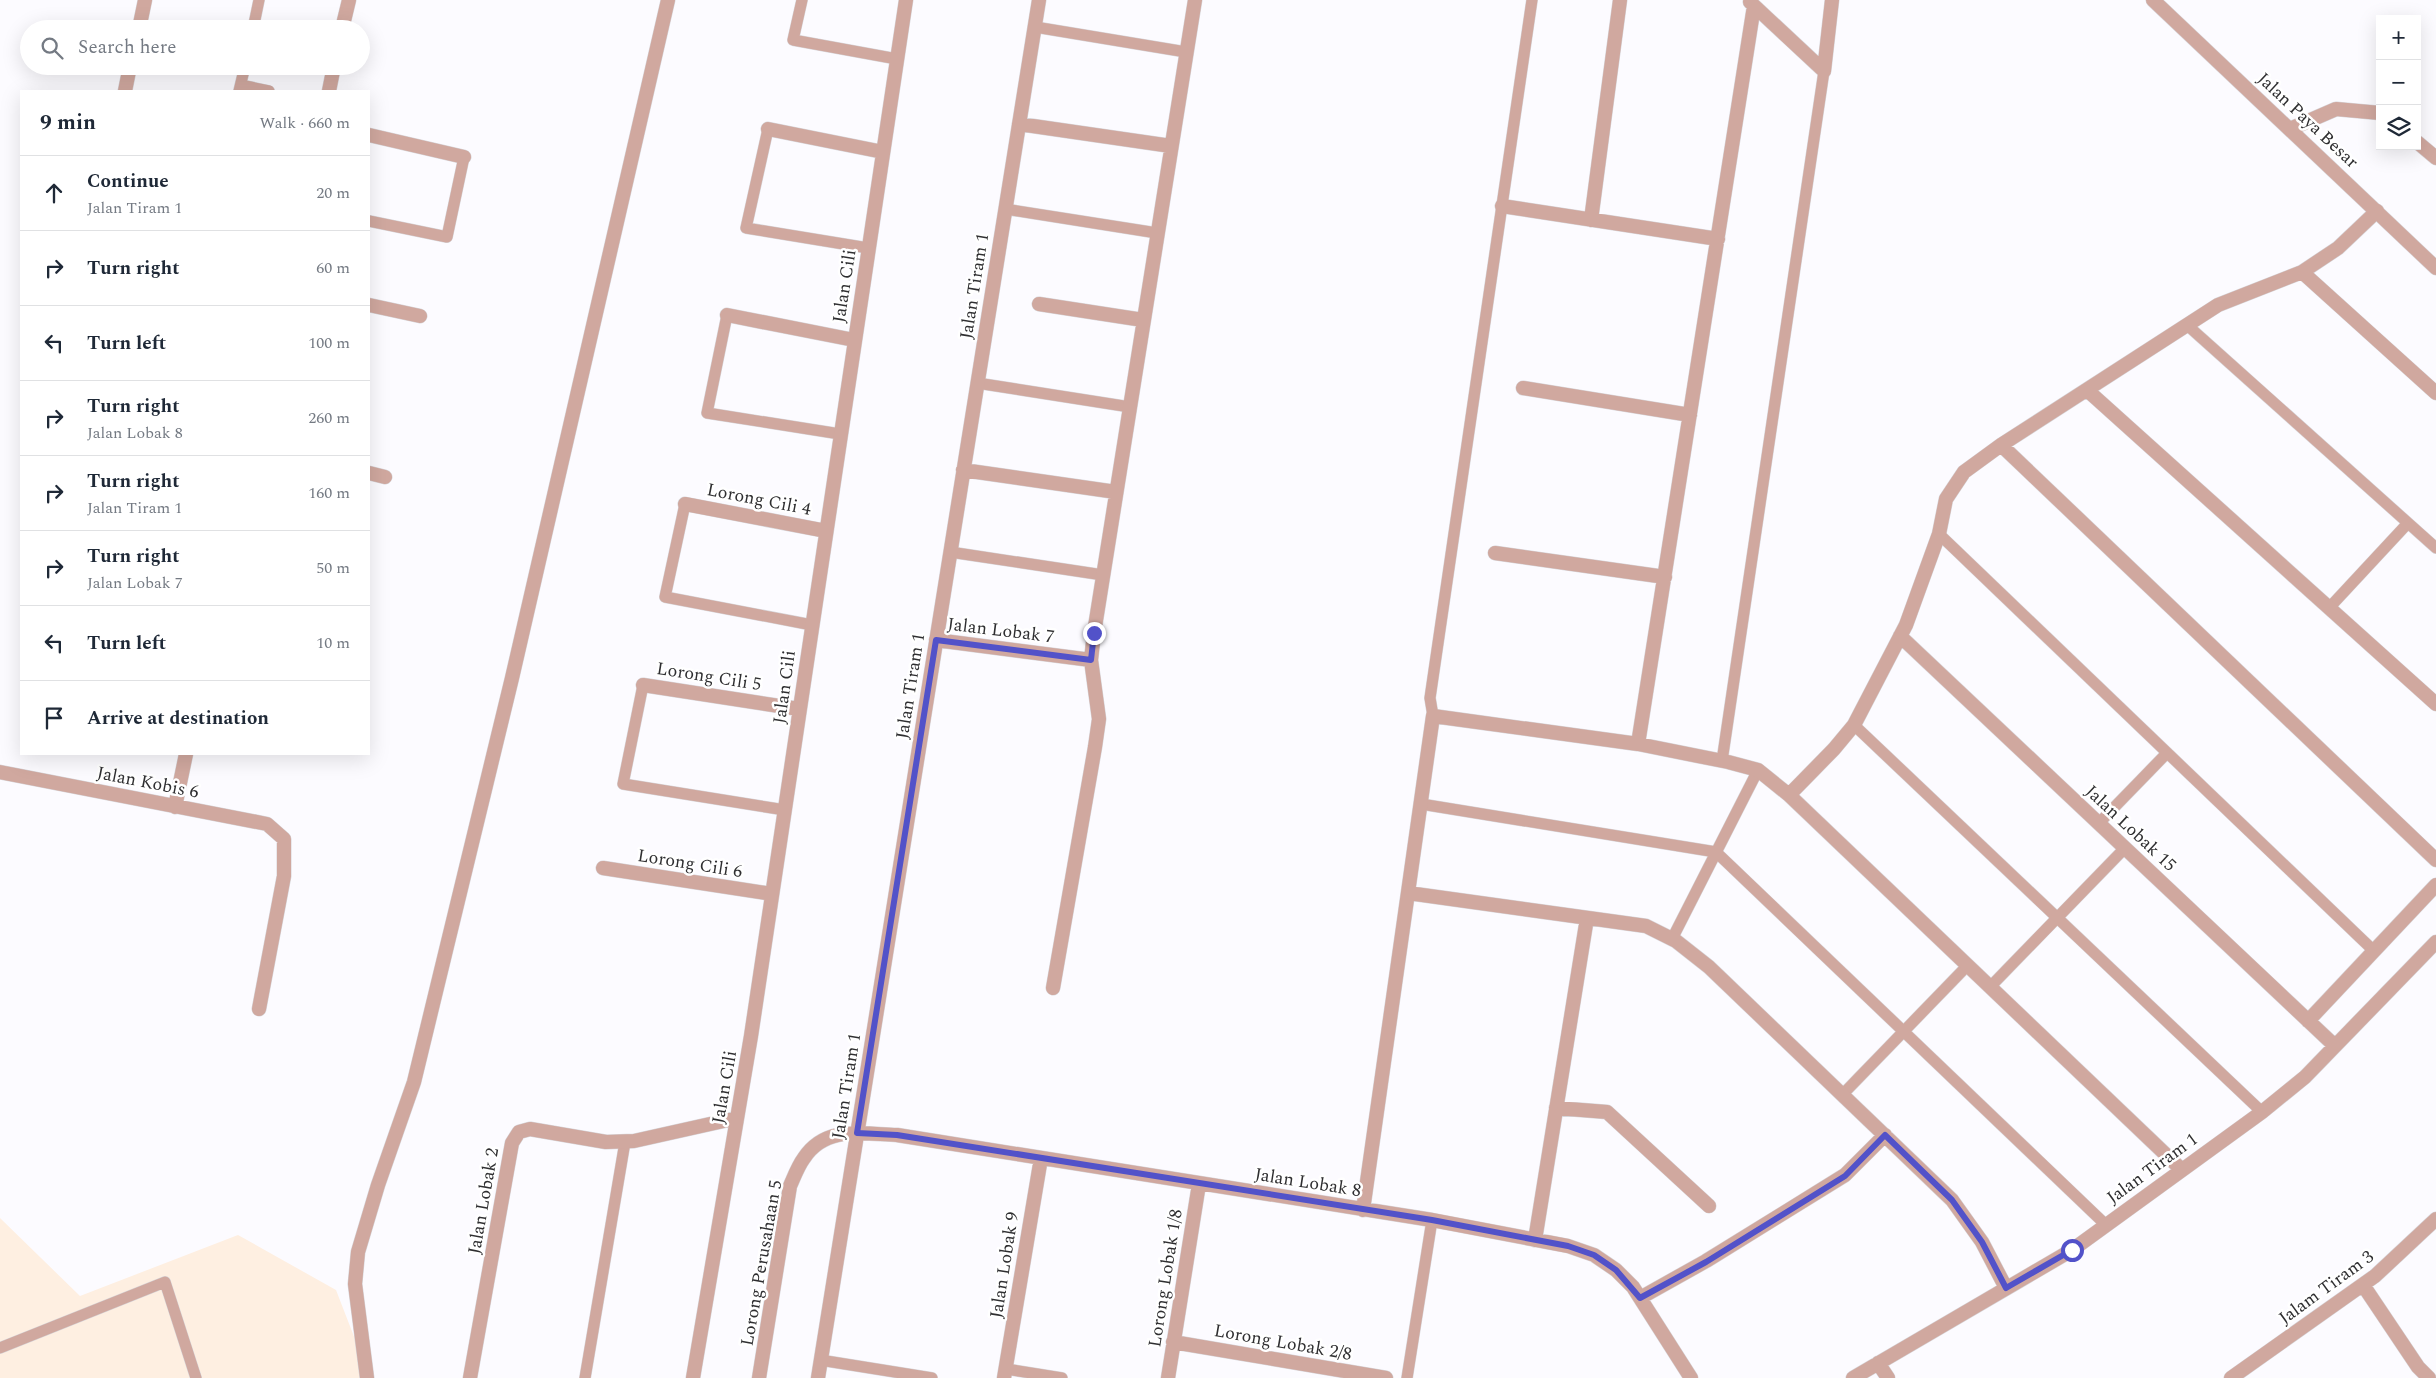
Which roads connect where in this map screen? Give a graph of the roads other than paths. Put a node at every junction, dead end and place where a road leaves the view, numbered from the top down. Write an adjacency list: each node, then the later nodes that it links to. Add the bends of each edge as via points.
1 (145, 0): 14 (street)
2 (259, 0): 15 (lane)
3 (349, 0): 16 (street)
4 (668, 0): 142 (street, via 417,1072 358,1252 355,1284)
5 (802, 0): 19 (lane, via 793,40)
6 (906, 0): 19 (street, Jalan Cili)
7 (1039, 0): 17 (street, Jalan Tiram 1)
8 (1195, 0): 18 (street)
9 (1532, 0): 38 (lane)
10 (1620, 0): 41 (street)
11 (1832, 0): 20 (street)
12 (2153, 0): 30 (street, Jalan Paya Besar)
13 (1751, 3): 20 (street); 44 (street)
14 (141, 20)
15 (255, 20)
16 (344, 20)
17 (1035, 28): 18 (lane); 29 (street, Jalan Tiram 1)
18 (1186, 52): 34 (street)
19 (897, 58): 35 (street, Jalan Cili)
20 (1824, 71): 89 (lane)
21 (128, 75): 25 (street)
22 (243, 75): 24 (lane)
23 (332, 75): 27 (street)
24 (240, 88): 26 (lane)
25 (125, 90)
26 (259, 90)
27 (329, 90)
28 (2376, 113): 30 (street, via 2336,109)
29 (1019, 124): 34 (street); 39 (street, Jalan Tiram 1)
30 (2290, 129): 40 (street, Jalan Paya Besar)
31 (768, 130): 35 (street); 45 (lane, via 746,228)
32 (370, 135): 36 (street)
33 (2421, 145): 37 (street)
34 (1171, 146): 43 (street)
35 (883, 152): 45 (street, Jalan Cili)
36 (464, 157): 42 (lane, via 447,238)
37 (2436, 158)
38 (1502, 206): 41 (street); 84 (lane, via 1430,698)
39 (1005, 209): 43 (lane); 55 (street, Jalan Tiram 1)
40 (2377, 211): 46 (street, Jalan Paya Besar); 47 (street, via 2338,248)
41 (1591, 220): 44 (street)
42 (370, 221)
43 (1157, 233): 52 (street)
44 (1718, 239): 60 (street)
45 (868, 248): 54 (street, Jalan Cili)
46 (2436, 268)
47 (2302, 272): 53 (street, via 2218,305); 58 (street)
48 (1039, 304): 52 (street)
49 (370, 305): 50 (street)
50 (420, 316)
51 (726, 316): 54 (street); 61 (lane, via 707,413)
52 (1144, 320): 59 (street)
53 (2187, 325): 57 (street); 68 (lane)
54 (854, 340): 61 (street, Jalan Cili)
55 (977, 383): 59 (lane); 63 (street, Jalan Tiram 1)
56 (1523, 388): 60 (street)
57 (2086, 390): 62 (street); 76 (street)
58 (2436, 393)
59 (1130, 407): 66 (street)
60 (1690, 415): 75 (street)
61 (840, 434): 69 (street, Jalan Cili)
62 (2001, 445): 70 (street, via 1964,472 1946,499); 99 (street)
63 (963, 470): 66 (street); 72 (street, Jalan Tiram 1)
64 (370, 473): 65 (street)
65 (385, 477)
66 (1116, 492): 74 (street)
67 (685, 504): 69 (street, Lorong Cili 4); 77 (lane, via 665,597)
68 (2408, 523): 71 (lane); 76 (lane)
69 (826, 531): 77 (street, Jalan Cili)
70 (1939, 534): 78 (street); 87 (lane)
71 (2436, 548)
72 (950, 552): 74 (lane); 79 (street, Jalan Tiram 1)
73 (1495, 553): 75 (street)
74 (1103, 575): 80 (street)
75 (1665, 577): 86 (street)
76 (2329, 608): 82 (street)
77 (812, 625): 83 (street, Jalan Cili)
78 (1900, 636): 85 (street); 96 (street, Jalan Lobak 15)
79 (936, 640): 80 (street, Jalan Lobak 7); 120 (street, Jalan Tiram 1)
80 (1091, 660): 111 (street, via 1098,719 1096,747)
81 (644, 685): 83 (street, Lorong Cili 5); 95 (lane, via 623,784)
82 (2436, 704)
83 (800, 709): 95 (street, Jalan Cili)
84 (1433, 716): 86 (street); 93 (street)
85 (1854, 725): 92 (street); 105 (lane)
86 (1638, 744): 89 (street)
87 (2167, 753): 96 (lane); 108 (lane)
88 (186, 755): 94 (street)
89 (1722, 761): 90 (street)
90 (1758, 770): 92 (street); 98 (lane)
91 (0, 772): 94 (street, Jalan Kobis 6)
92 (1788, 795): 109 (street)
93 (1421, 804): 98 (lane); 102 (street)
94 (175, 807): 112 (street, Jalan Kobis 6, via 267,824 284,839 284,876)
95 (785, 810): 103 (street, Jalan Cili)
96 (2099, 823): 97 (street, Jalan Lobak 15)
97 (2125, 848): 105 (lane); 113 (street, Jalan Lobak 15)
98 (1716, 852): 106 (lane); 114 (lane)
99 (2436, 860)
100 (603, 868): 103 (street, Lorong Cili 6)
101 (2436, 885): 108 (street)
102 (1408, 893): 104 (street); 127 (street)
103 (772, 894): 119 (street, Jalan Cili)
104 (1587, 918): 106 (street, via 1646,926); 117 (street)
105 (2056, 919): 110 (lane); 118 (lane)
106 (1672, 939): 116 (street, via 1709,967)
107 (2436, 942): 115 (street, Jalan Tiram 1)
108 (2374, 951): 113 (street)
109 (1968, 965): 110 (street); 114 (lane)
110 (1990, 987): 124 (street)
111 (1053, 988)
112 (259, 1009)
113 (2308, 1021): 115 (street, Jalan Lobak 15)
114 (1904, 1031): 116 (lane); 130 (lane)
115 (2335, 1046): 118 (street, Jalan Tiram 1, via 2305,1077)
116 (1843, 1094): 121 (street)
117 (1556, 1108): 126 (street, via 1607,1112); 131 (street)
118 (2262, 1112): 124 (street, Jalan Tiram 1)
119 (737, 1118): 122 (street, Jalan Lobak 2); 145 (street, Jalan Cili)
120 (857, 1133): 123 (street, Jalan Lobak 8, via 897,1135); 137 (street, Jalan Tiram 1); 146 (street, Lorong Perusahaan 5, via 832,1135 820,1142 804,1157 790,1186)
121 (1885, 1135): 133 (street, via 1952,1200 1982,1242); 134 (street, via 1845,1176 1706,1262)
122 (625, 1142): 143 (street, Jalan Lobak 2, via 606,1142 530,1129 519,1132 512,1143); 144 (lane)
123 (1041, 1158): 125 (street, Jalan Lobak 8); 140 (street, Jalan Lobak 9)
124 (2182, 1170): 130 (street, Jalan Tiram 1)
125 (1199, 1184): 127 (street, Jalan Lobak 8); 135 (street, Lorong Lobak 1/8)
126 (1709, 1206)
127 (1363, 1210): 129 (street, Jalan Lobak 8)
128 (2436, 1219): 132 (street, Jalam Tiram 3)
129 (1432, 1220): 131 (street, Jalan Lobak 8); 152 (lane)
130 (2106, 1225): 133 (street, Jalan Tiram 1, via 2072,1250)
131 (1535, 1240): 134 (street, Jalan Lobak 8, via 1594,1255 1616,1270)
132 (2363, 1285): 156 (street, Jalam Tiram 3); 157 (street, via 2418,1367)
133 (2006, 1288): 138 (street, Jalan Tiram 1)
134 (1640, 1298): 153 (street, Jalan Lobak 8)
135 (1174, 1342): 139 (street, Lorong Lobak 2/8); 150 (street, Lorong Lobak 1/8)
136 (0, 1348): 141 (lane, via 165,1282)
137 (820, 1360): 147 (street, Jalan Tiram 1); 148 (lane)
138 (1878, 1363): 154 (street, Jalan Tiram 1); 155 (street)
139 (1327, 1373): 151 (street, Lorong Lobak 2/8)
140 (1005, 1374): 149 (lane)
141 (196, 1378)
142 (367, 1378)
143 (470, 1378)
144 (585, 1378)
145 (693, 1378)
146 (759, 1378)
147 (818, 1378)
148 (932, 1378)
149 (1062, 1378)
150 (1168, 1378)
151 (1386, 1378)
152 (1407, 1378)
153 (1691, 1378)
154 (1853, 1378)
155 (1888, 1378)
156 (2231, 1378)
157 (2430, 1378)

